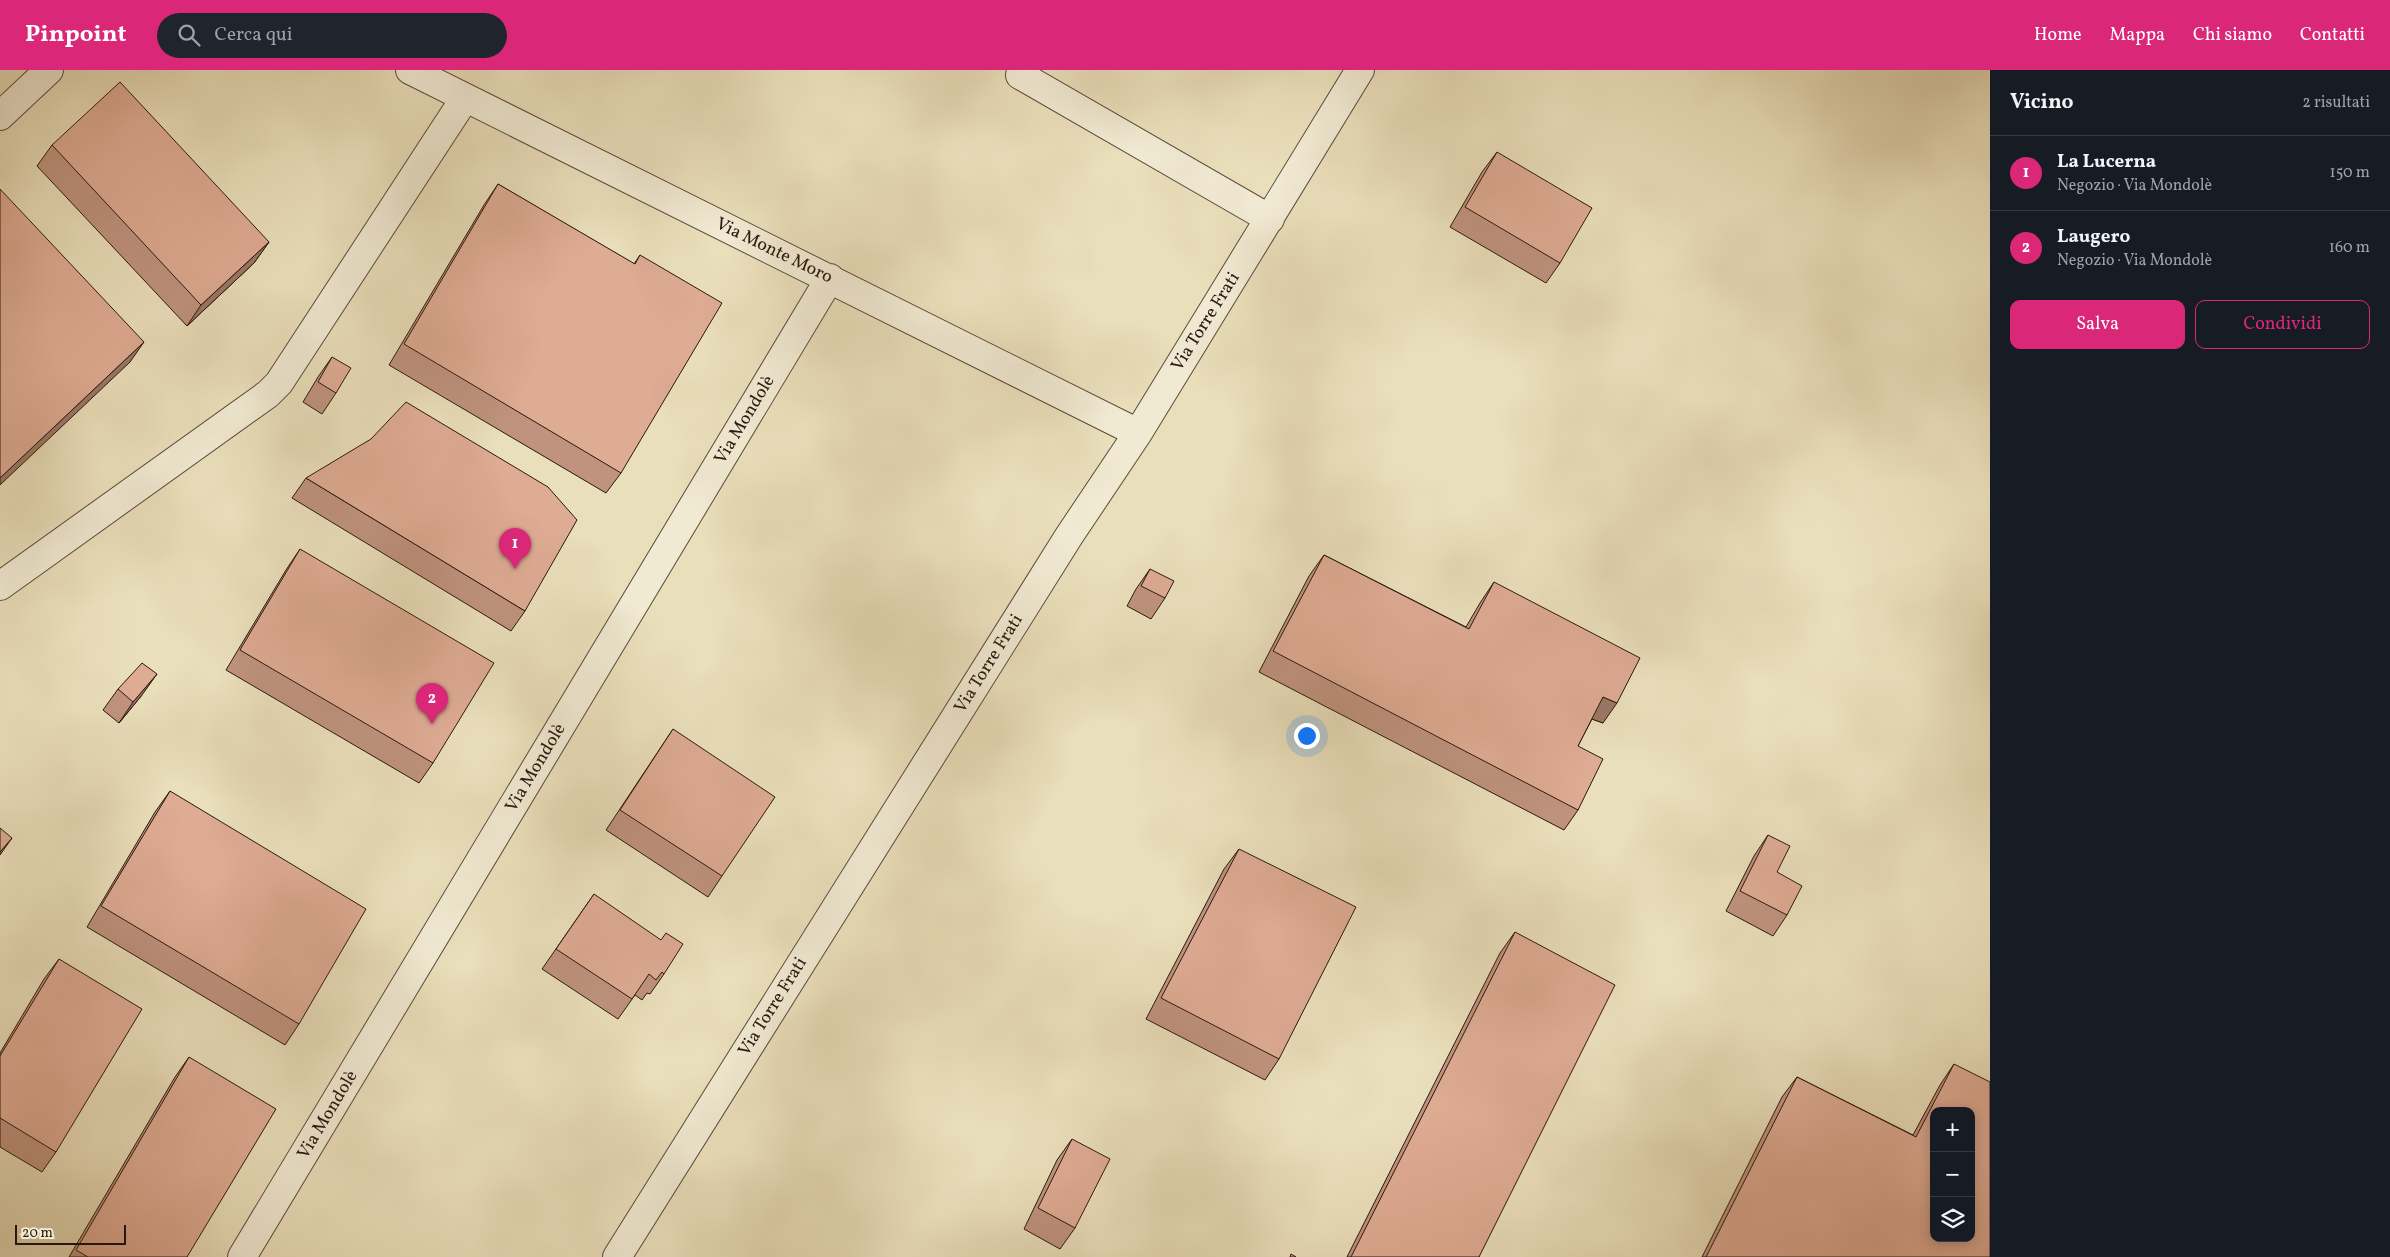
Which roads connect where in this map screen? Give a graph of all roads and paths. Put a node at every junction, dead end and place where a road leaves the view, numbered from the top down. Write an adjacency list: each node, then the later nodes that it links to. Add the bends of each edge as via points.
1 (49, 70): 6 (street)
2 (410, 70): 5 (street, Via Monte Moro)
3 (1360, 70): 7 (street, Via Torre Frati)
4 (1020, 75): 7 (street)
5 (466, 98): 8 (street, Via Monte Moro); 10 (street, via 279,383)
6 (0, 116)
7 (1270, 219): 9 (street, Via Torre Frati)
8 (830, 278): 9 (street, Via Monte Moro); 11 (street, Via Mondolè)
9 (1138, 433): 12 (street, Via Torre Frati, via 1069,536)
10 (0, 586)
11 (242, 1257)
12 (616, 1257)

